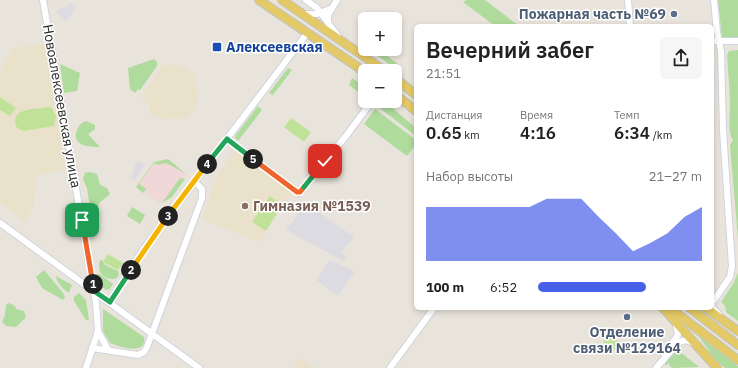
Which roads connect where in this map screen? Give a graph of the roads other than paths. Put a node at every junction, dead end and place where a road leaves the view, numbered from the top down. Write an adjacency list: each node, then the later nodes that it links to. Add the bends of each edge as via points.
1 (43, 0): 27 (street, Новоалексеевская улица)
2 (259, 0): 13 (main road)
3 (282, 0): 9 (main road)
4 (306, 0): 10 (street)
5 (337, 0): 8 (street)
6 (628, 0): 12 (street)
7 (714, 0): 16 (street)
8 (330, 9): 10 (street); 11 (street)
9 (302, 13): 10 (street); 14 (main road)
10 (320, 13): 11 (street)
11 (328, 24): 14 (street)
12 (630, 24)
13 (308, 32): 18 (main road); 24 (street)
14 (339, 39): 17 (main road)
15 (738, 41): 16 (street)
16 (715, 42): 28 (street, via 721,51 723,130 732,266 730,277)
17 (375, 64)
18 (358, 67)
19 (402, 84): 20 (main road)
20 (414, 93)
21 (402, 100): 23 (main road)
22 (367, 108): 24 (street, via 298,193)
23 (414, 109)
24 (227, 139): 25 (street)
25 (194, 181): 29 (street, via 145,247); 40 (street, via 202,189 202,198)
26 (0, 223): 27 (street)
27 (94, 291): 29 (street); 38 (street, Новоалексеевская улица)
28 (714, 300)
29 (110, 302): 40 (street)
30 (714, 309): 37 (street)
31 (433, 310): 49 (street)
32 (665, 310): 36 (main road)
33 (673, 310): 45 (main road)
34 (693, 310): 41 (main road)
35 (709, 310): 37 (main road)
36 (674, 319): 42 (main road); 46 (street, via 678,334)
37 (722, 319): 39 (main road)
38 (98, 330): 43 (street, Новоалексеевская улица); 44 (street, Новоалексеевская улица)
39 (738, 330)
40 (153, 333): 44 (street, via 147,347 140,354); 48 (street)
41 (738, 345)
42 (697, 346): 46 (street, via 689,340 680,341); 50 (main road)
43 (92, 348): 44 (street); 47 (street, Новоалексеевская улица)
44 (108, 350)
45 (738, 360)
46 (657, 366)
47 (86, 368)
48 (199, 368)
49 (390, 368)
50 (717, 368)

